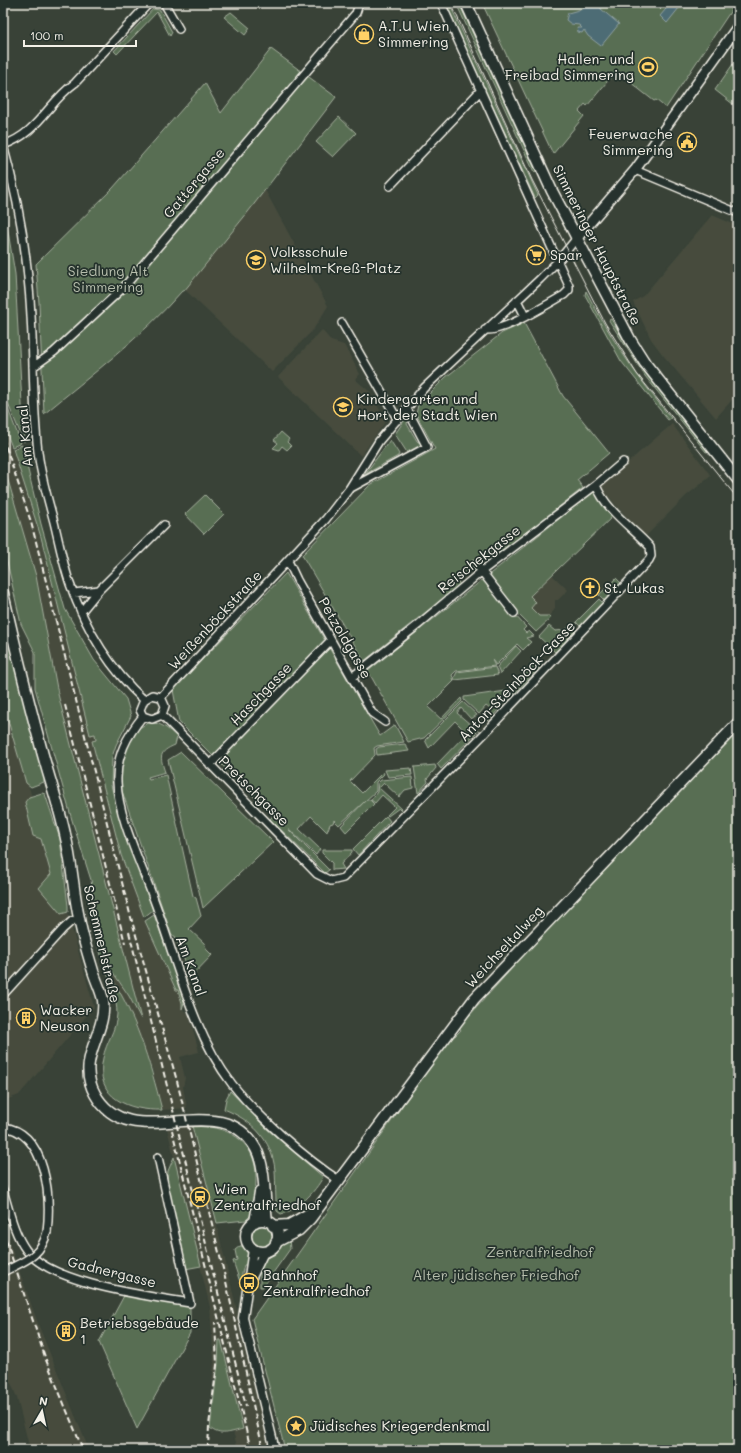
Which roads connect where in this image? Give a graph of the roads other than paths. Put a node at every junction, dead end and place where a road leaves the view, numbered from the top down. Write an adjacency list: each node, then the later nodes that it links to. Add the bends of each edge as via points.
1 (149, 3): 9 (street, via 75,83 63,92 29,132 14,142)
2 (164, 3): 7 (street)
3 (356, 3): 19 (street, Gattergasse, via 356,13 124,287 54,352)
4 (441, 3): 8 (street)
5 (466, 3): 13 (main road, Simmeringer Hauptstraße)
6 (738, 26): 10 (main road)
7 (179, 29)
8 (481, 90): 11 (street); 14 (street)
9 (3, 145): 19 (street, Am Kanal, via 16,198 27,265)
10 (635, 170): 12 (street); 13 (main road)
11 (390, 186)
12 (738, 213)
13 (576, 239): 14 (street); 23 (main road, Simmeringer Hauptstraße, via 631,342 645,363)
14 (558, 261): 15 (street); 16 (street, via 569,290)
15 (517, 300): 16 (street); 18 (street)
16 (525, 316): 18 (street, via 493,331)
17 (342, 323): 21 (street)
18 (485, 330): 20 (street, via 424,388)
19 (33, 366): 32 (street, Am Kanal, via 39,458 63,560)
20 (407, 409): 21 (street, Weißenböckstraße); 25 (street, via 427,447)
21 (398, 420): 25 (street, Weißenböckstraße, via 376,446)
22 (623, 462): 24 (street, Reischekgasse)
23 (738, 480)
24 (596, 485): 29 (street, Reischekgasse); 44 (street, Anton-Steinböck-Gasse, via 599,493 629,528 650,547 649,560 348,873 338,880)
25 (349, 489): 27 (street, Weißenböckstraße, via 326,520)
26 (164, 525): 30 (street)
27 (288, 561): 35 (street, Petzoldgasse); 37 (street, Weißenböckstraße)
28 (476, 564): 29 (street)
29 (482, 571): 34 (street); 36 (street, Reischekgasse)
30 (100, 590): 32 (street); 33 (street)
31 (3, 593): 45 (main road, Schemmerlstraße, via 16,653 66,836)
32 (74, 593): 33 (street, Am Kanal)
33 (81, 612): 38 (street, Am Kanal, via 112,664)
34 (514, 613)
35 (331, 640): 36 (street, Petzoldgasse); 43 (street, Haschgasse)
36 (352, 677): 41 (street, Petzoldgasse, via 372,713)
37 (161, 697): 38 (street, via 152,695); 39 (street, via 165,702)
38 (144, 700): 40 (street, via 140,710)
39 (162, 715): 40 (street, via 152,719); 43 (street, Pretschgasse)
40 (143, 716): 50 (street, Am Kanal, via 126,740 119,759 118,794 130,836 198,1024 214,1057 232,1084 265,1118)
41 (385, 722)
42 (738, 723): 50 (main road, Weichseltalweg, via 474,999)
43 (210, 765): 44 (street, Pretschgasse, via 317,874)
44 (331, 881)
45 (79, 919): 46 (street, via 62,928); 49 (main road, Schemmerlstraße, via 103,1000 102,1020 90,1052 88,1066 91,1085 100,1102 117,1116 138,1123 210,1120 235,1127 250,1140 260,1158)
46 (3, 995)
47 (3, 1127): 58 (street, bridge, via 12,1128 25,1135 36,1149 47,1193 45,1242 38,1253)
48 (158, 1157): 51 (street, Gadnergasse, via 190,1303 90,1283 37,1262 22,1244)
49 (263, 1178): 53 (main road); 54 (main road, Schemmerlstraße)
50 (340, 1181): 52 (main road, Weichseltalweg)
51 (3, 1190)
52 (316, 1211): 54 (main road, Weichseltalweg, via 289,1225); 55 (main road, Weichseltalweg, via 299,1230)
53 (255, 1222): 54 (main road, Weichseltalweg); 56 (main road, via 249,1227 246,1236 248,1244)
54 (270, 1223): 55 (main road, via 277,1233)
55 (276, 1242): 57 (main road, Weichseltalweg)
56 (253, 1249): 57 (main road); 59 (street)
57 (264, 1252): 59 (street)
58 (3, 1272)
59 (249, 1283): 60 (street, via 243,1318)
60 (276, 1448)

